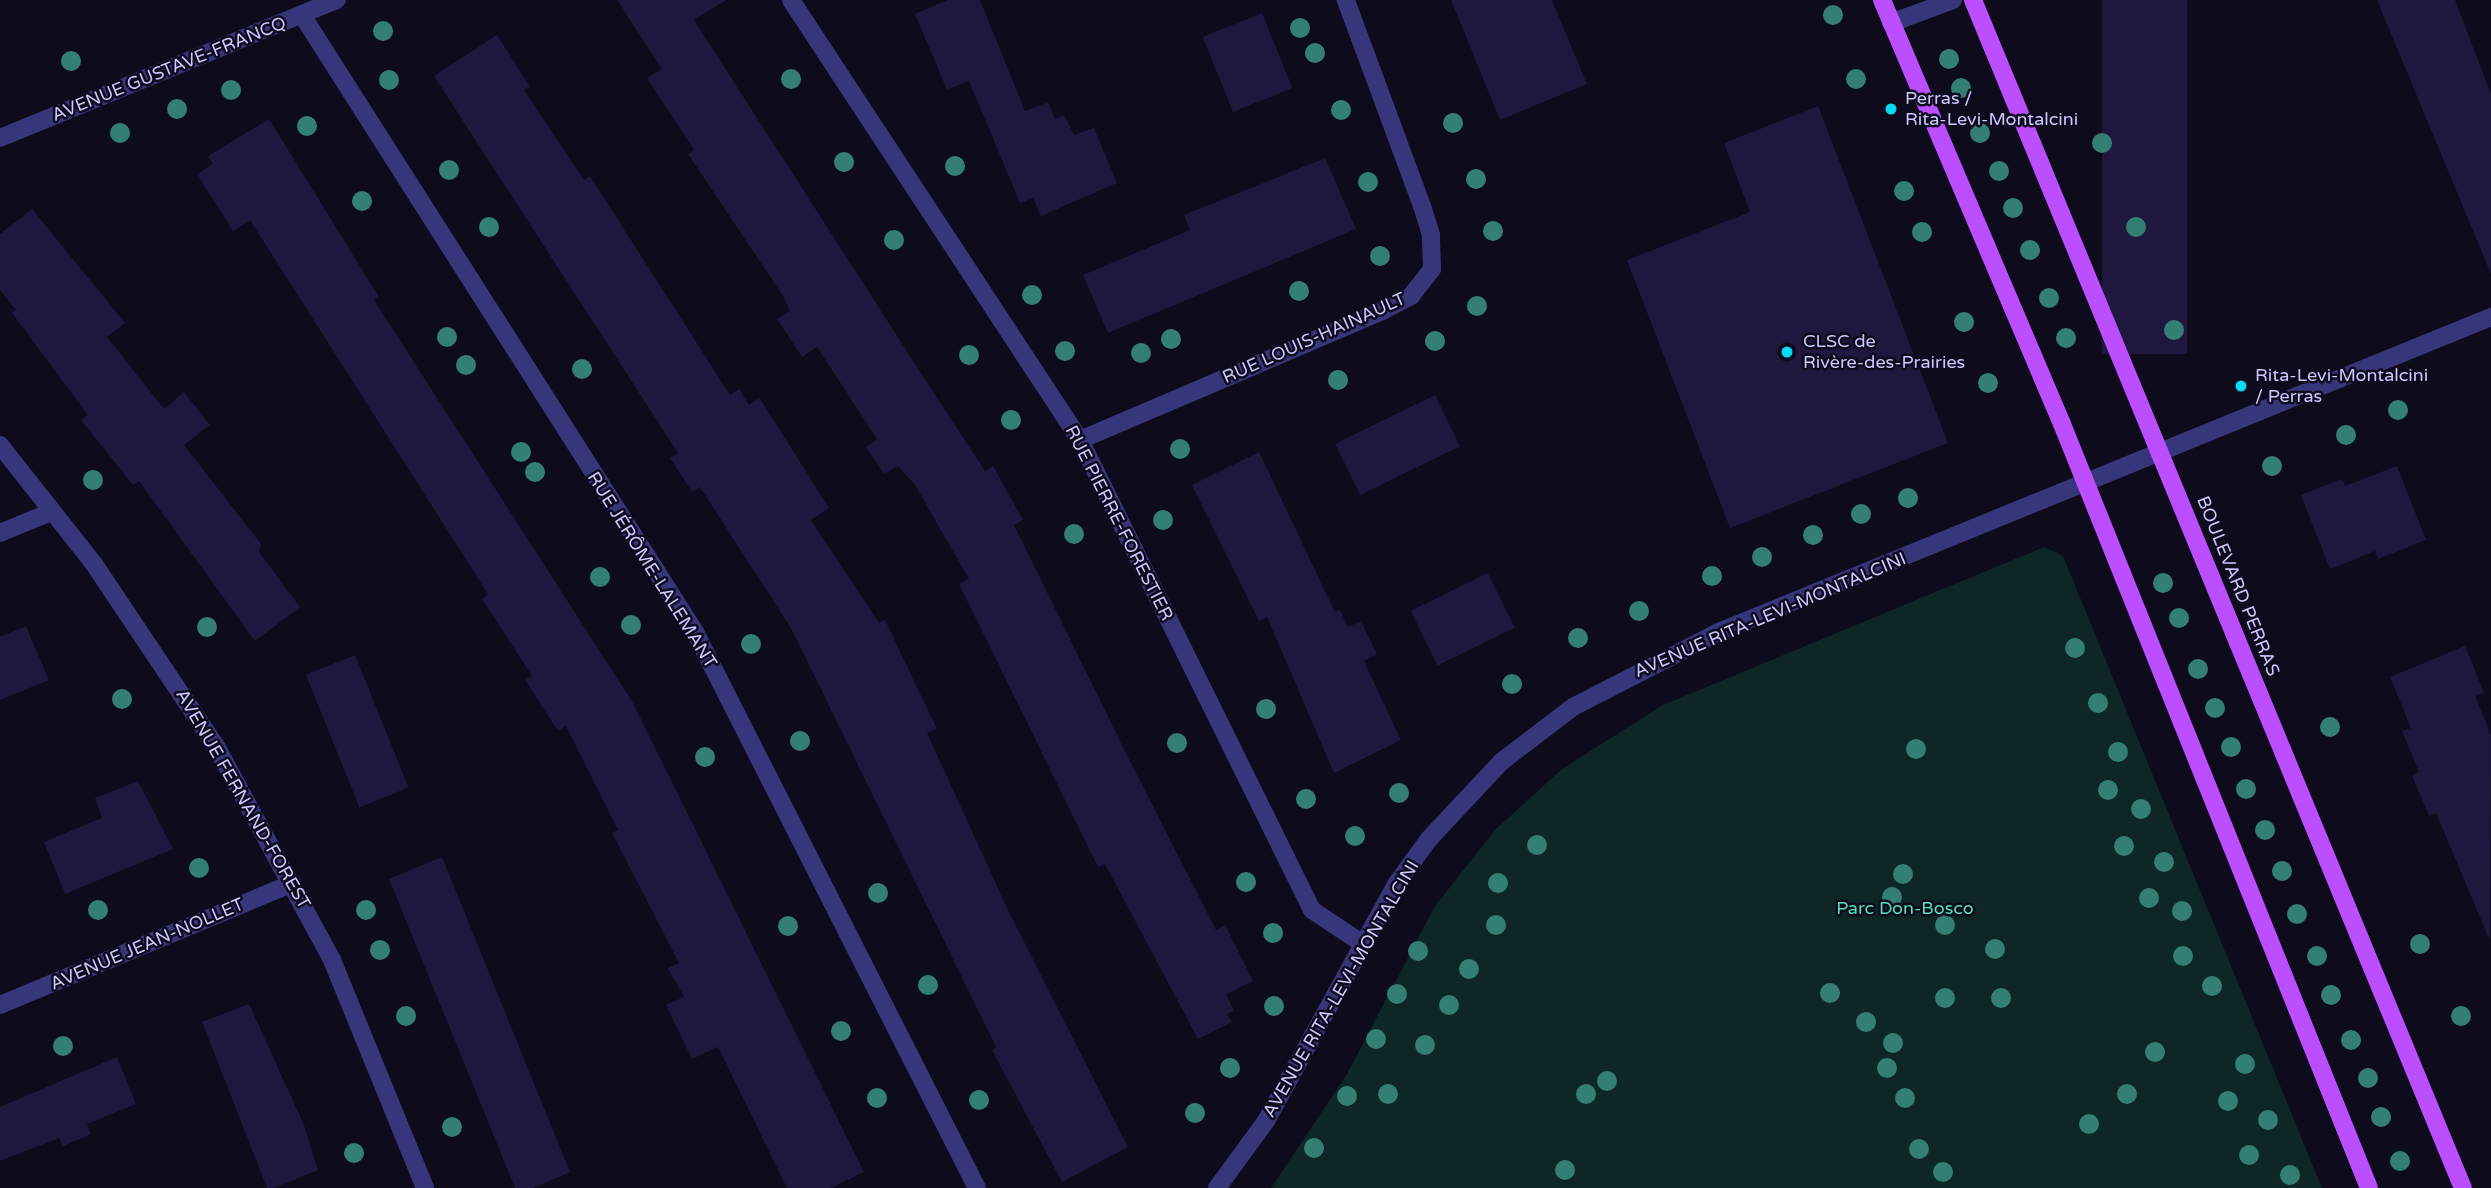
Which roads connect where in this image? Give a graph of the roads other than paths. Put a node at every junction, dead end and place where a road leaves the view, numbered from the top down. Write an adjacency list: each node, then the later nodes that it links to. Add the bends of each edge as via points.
1 (337, 0): 7 (street, AVENUE GUSTAVE-FRANCQ)
2 (790, 0): 11 (street, RUE PIERRE-FORESTIER)
3 (1346, 0): 11 (street, RUE LOUIS-HAINAULT, via 1422,206 1431,235 1432,269 1411,296 1382,311)
4 (1882, 0): 8 (main road)
5 (1953, 0): 8 (street)
6 (1973, 0): 13 (main road, BOULEVARD PERRAS)
7 (302, 15): 9 (street, AVENUE GUSTAVE-FRANCQ); 21 (street, RUE JÉRÔME-LALEMANT, via 695,632)
8 (1891, 23): 14 (main road)
9 (0, 138)
10 (2491, 317): 13 (street, AVENUE RITA-LEVI-MONTALCINI)
11 (1080, 440): 18 (street, RUE PIERRE-FORESTIER, via 1312,909)
12 (0, 445): 15 (street, AVENUE FERNAND-FOREST)
13 (2161, 452): 14 (street, AVENUE RITA-LEVI-MONTALCINI); 24 (main road, BOULEVARD PERRAS)
14 (2086, 485): 18 (street, AVENUE RITA-LEVI-MONTALCINI, via 1721,631 1573,707 1463,799 1397,883); 23 (main road)
15 (51, 512): 16 (street); 17 (street, AVENUE FERNAND-FOREST, via 177,684)
16 (0, 533)
17 (293, 883): 19 (street, AVENUE JEAN-NOLLET); 20 (street, AVENUE FERNAND-FOREST, via 332,960)
18 (1363, 944): 22 (street, AVENUE RITA-LEVI-MONTALCINI, via 1286,1087)
19 (0, 1005)
20 (425, 1188)
21 (977, 1188)
22 (1217, 1188)
23 (2369, 1188)
24 (2463, 1188)

